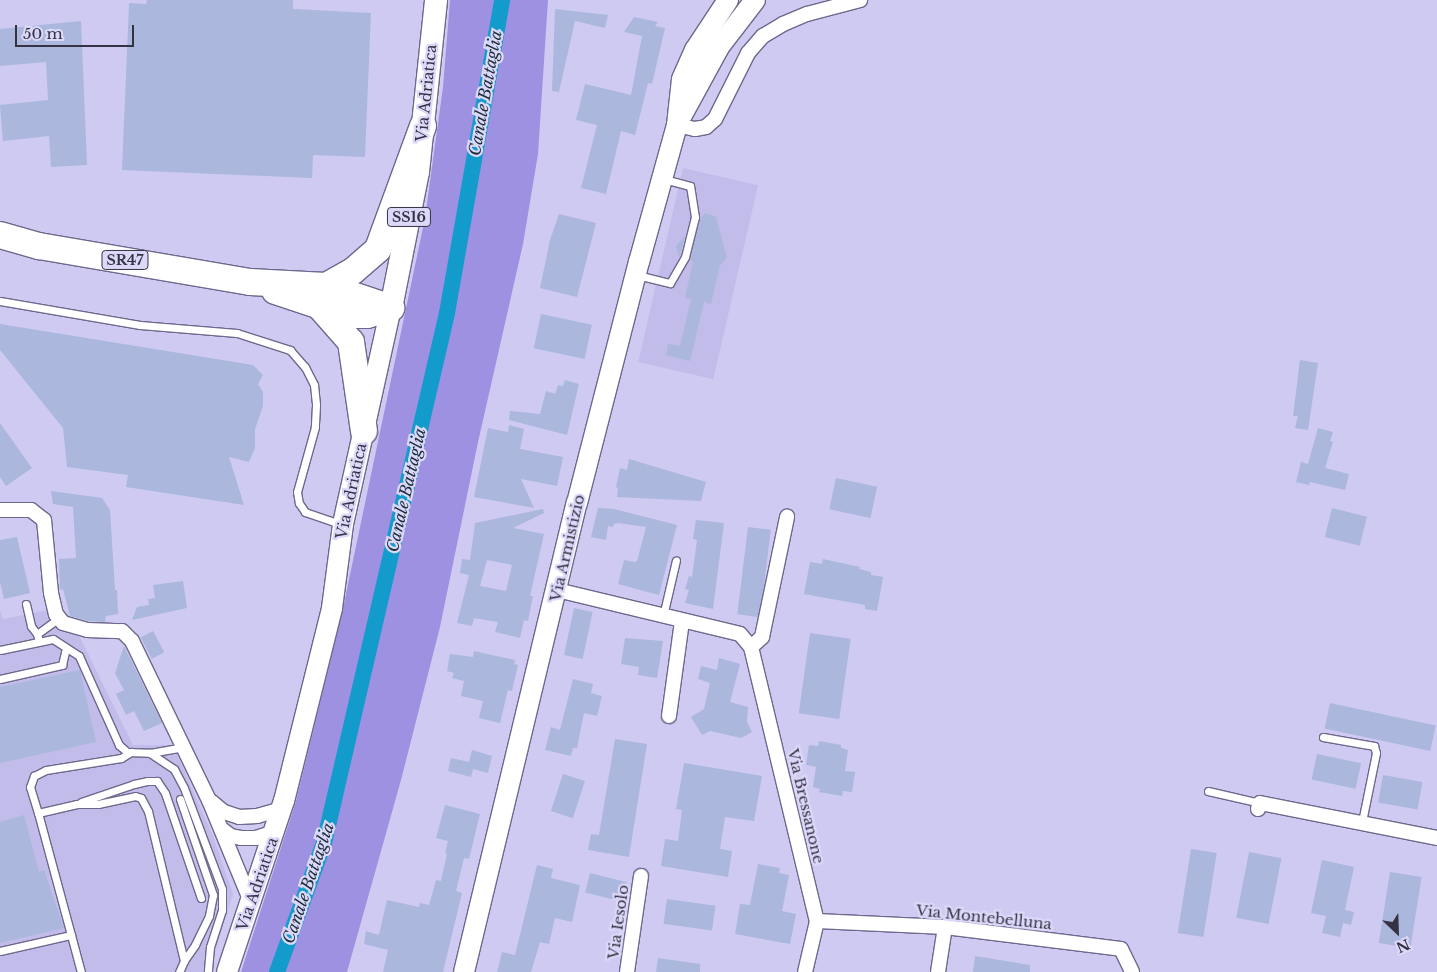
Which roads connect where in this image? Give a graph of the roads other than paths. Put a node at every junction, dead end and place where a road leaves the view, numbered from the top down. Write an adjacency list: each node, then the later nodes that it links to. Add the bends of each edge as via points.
1 (436, 0): 5 (main road, Via Adriatica / SS16)
2 (728, 0): 6 (street, Via Armistizio, via 695,50 682,79)
3 (755, 0): 6 (street, Via Armistizio, via 719,47)
4 (860, 0): 6 (street, via 808,14 763,36 748,53 714,119 706,127)
5 (424, 126): 10 (highway, via 378,249); 12 (main road, Via Adriatica / SS16)
6 (677, 126): 7 (street, Via Armistizio)
7 (662, 179): 9 (street, Via Armistizio); 9 (lane, via 690,186 695,217 685,257 670,283)
8 (0, 235): 10 (highway, SR47, via 39,246)
9 (636, 275): 18 (street, Via Armistizio)
10 (323, 297): 12 (highway, SR47); 13 (highway, via 352,342)
11 (0, 301): 16 (lane, via 140,325 237,334 290,350 305,367 314,385 316,405 315,427 297,492 299,503 306,512)
12 (391, 308): 13 (street, Via Adriatica)
13 (364, 431): 16 (street, Via Adriatica)
14 (0, 510): 21 (street, via 31,510 44,520 51,593)
15 (787, 517): 25 (street, via 762,637)
16 (343, 524): 39 (street, Via Adriatica, via 332,608)
17 (676, 560): 20 (lane)
18 (557, 590): 20 (street); 57 (street, Via Armistizio)
19 (26, 604): 23 (lane, via 31,626)
20 (662, 616): 22 (street)
21 (59, 618): 23 (lane); 31 (street, via 63,623 88,630 122,631 128,636)
22 (682, 621): 25 (street, via 740,634); 29 (street)
23 (37, 634): 24 (lane)
24 (39, 642): 26 (lane, via 51,638); 27 (lane)
25 (751, 647): 48 (street, Via Bressanone)
26 (66, 648): 28 (lane, via 62,665); 32 (lane, via 78,656 119,745)
27 (0, 650)
28 (0, 679)
29 (669, 716)
30 (1323, 737): 41 (lane, via 1374,746 1376,753)
31 (185, 747): 33 (lane); 36 (street)
32 (131, 752): 33 (lane); 40 (lane, via 121,758 46,770 34,776 30,786)
33 (150, 753): 55 (lane, via 174,769 222,889 222,910 210,947)
34 (1208, 791): 38 (lane)
35 (180, 799): 52 (lane, via 213,895 209,916)
36 (210, 800): 39 (street, via 224,812 239,817); 42 (street)
37 (77, 804): 40 (lane); 46 (lane, via 134,784 157,781 165,794); 52 (lane, via 98,804 135,796 145,804)
38 (1259, 806): 41 (street)
39 (282, 809): 43 (street, Via Adriatica)
40 (38, 813): 50 (lane)
41 (1362, 822): 44 (street)
42 (223, 830): 43 (street, via 240,838 256,838); 47 (street)
43 (274, 832): 47 (street, Via Adriatica)
44 (1437, 838)
45 (641, 876): 58 (street, Via Iesolo)
46 (201, 898)
47 (251, 902): 56 (street, Via Adriatica)
48 (817, 921): 49 (street, Via Montebelluna); 59 (street, Via Bressanone)
49 (945, 927): 60 (street); 61 (street, Via Montebelluna, via 1120,949)
50 (71, 935): 51 (lane); 53 (lane)
51 (0, 951)
52 (184, 961): 54 (lane)
53 (81, 972)
54 (179, 972)
55 (208, 972)
56 (226, 972)
57 (464, 972)
58 (628, 972)
59 (805, 972)
60 (938, 972)
61 (1132, 972)

